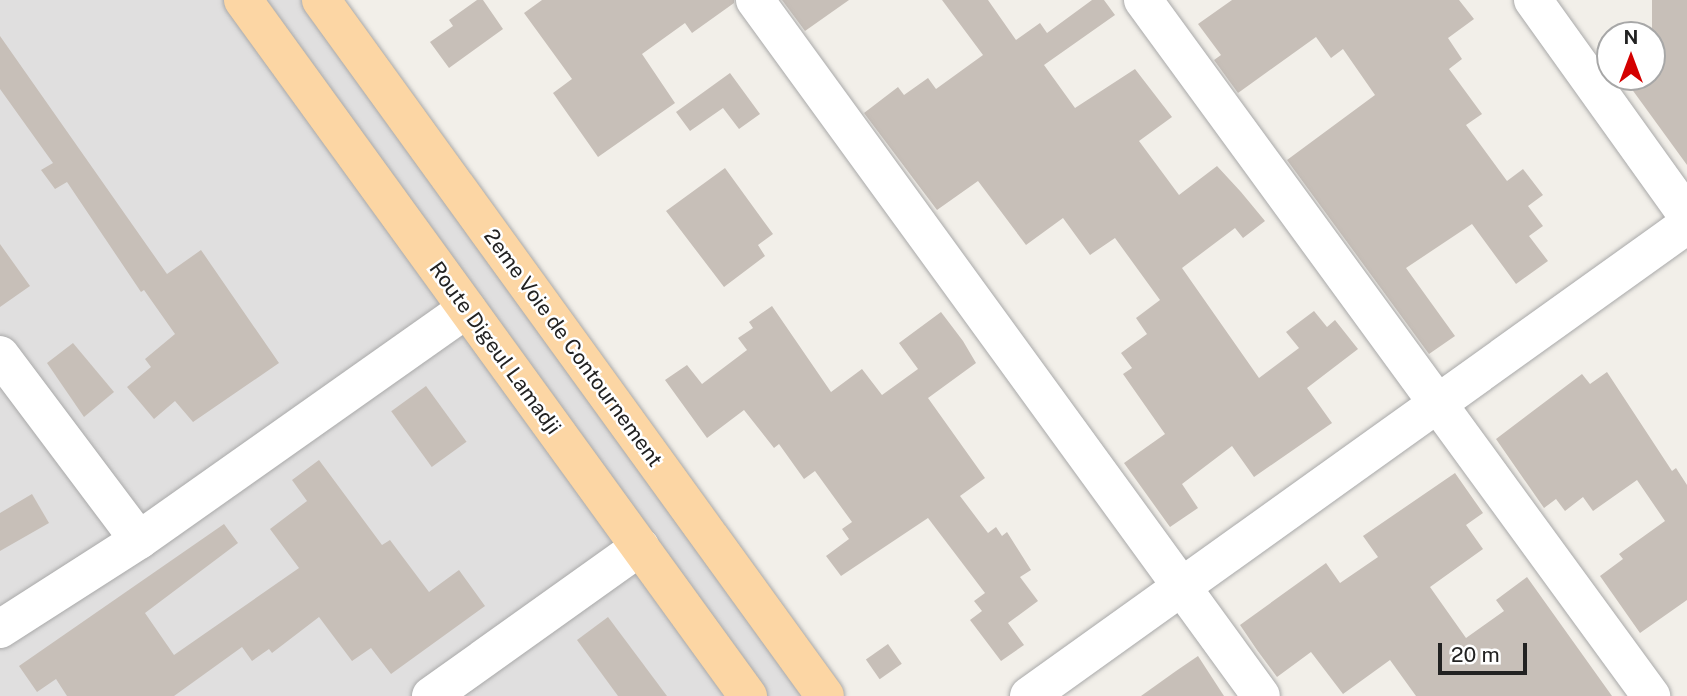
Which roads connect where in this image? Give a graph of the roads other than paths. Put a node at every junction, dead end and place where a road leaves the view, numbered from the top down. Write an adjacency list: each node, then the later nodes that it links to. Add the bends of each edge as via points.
1 (243, 0): 8 (main road, Route Digeul Lamadji)
2 (321, 0): 17 (main road, 2eme Voie de Contournement)
3 (755, 0): 13 (street)
4 (1143, 0): 10 (street)
5 (1532, 0): 6 (street)
6 (1687, 215)
7 (1687, 225): 10 (street)
8 (467, 309): 11 (street); 12 (main road, Route Digeul Lamadji)
9 (0, 355): 11 (street)
10 (1434, 403): 13 (street); 20 (street)
11 (139, 540): 14 (street)
12 (640, 547): 15 (street); 16 (main road, Route Digeul Lamadji)
13 (1181, 588): 18 (street); 19 (street)
14 (0, 629)
15 (431, 696)
16 (748, 696)
17 (825, 696)
18 (1029, 696)
19 (1261, 696)
20 (1651, 696)

